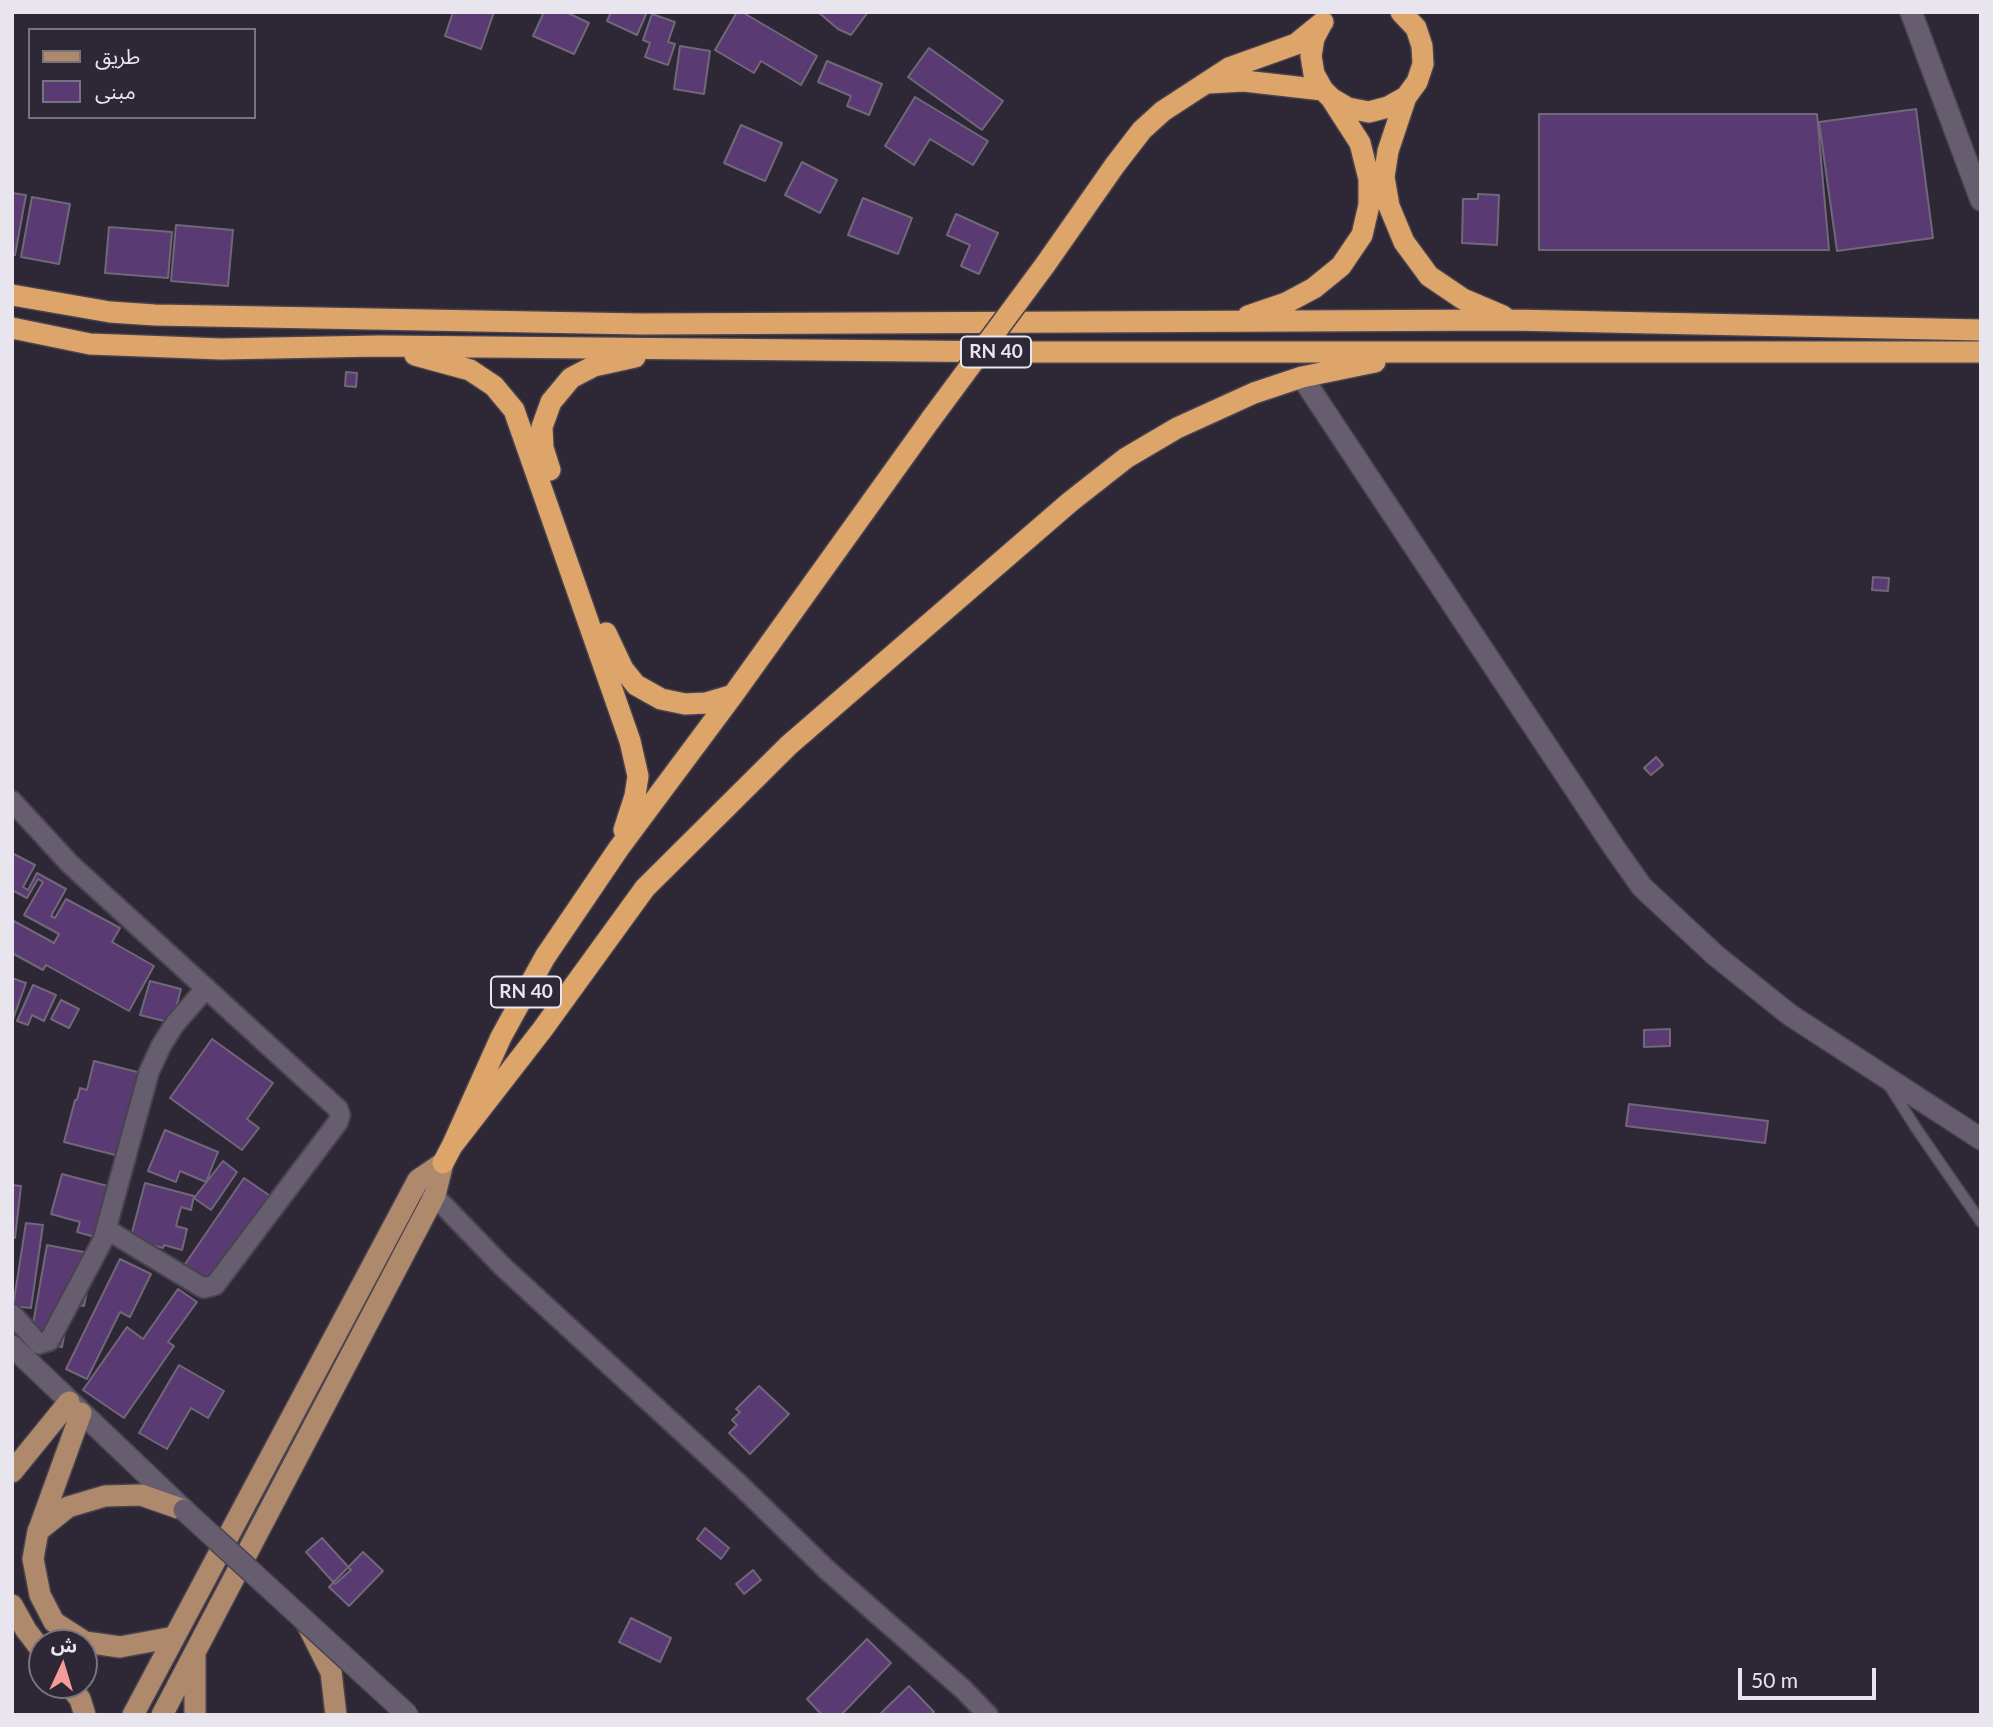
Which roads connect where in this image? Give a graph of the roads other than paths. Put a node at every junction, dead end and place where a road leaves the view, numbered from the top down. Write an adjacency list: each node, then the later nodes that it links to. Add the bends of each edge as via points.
1 (1911, 12): 7 (street)
2 (1403, 13): 6 (highway, via 1416,28 1423,64)
3 (1328, 17): 4 (highway, via 1296,44 1228,68); 5 (highway, via 1314,38 1311,56 1314,74)
4 (1203, 83): 5 (highway, via 1244,81); 18 (highway, RN 40, bridge, via 1142,130)
5 (1327, 94): 6 (highway, via 1348,108 1369,112); 10 (highway, via 1360,143 1369,179 1362,235 1341,266 1314,288)
6 (1406, 97): 9 (highway, via 1384,177 1388,206 1404,242 1429,276 1463,299)
7 (1981, 200)
8 (12, 295): 10 (highway, RN 40, via 110,312 169,315 641,324)
9 (1511, 320): 10 (highway, RN 40); 12 (highway, RN 40)
10 (1230, 323)
11 (12, 328): 13 (highway, RN 40, via 90,344 221,349)
12 (1981, 330)
13 (379, 346): 14 (highway, RN 40); 20 (highway, via 470,370 494,386 514,410 630,741 638,776)
14 (669, 349): 16 (highway, RN 40); 18 (highway, via 594,366 571,378 551,401 542,427 542,448 609,644 622,669 636,685 661,699 706,704)
15 (1981, 352): 16 (highway, RN 40)
16 (1446, 353): 17 (highway)
17 (1302, 377): 22 (street, via 1642,887 1715,955 1790,1015); 24 (highway, via 1177,428 1126,458 789,745 645,888)
18 (733, 695): 20 (highway, RN 40)
19 (12, 801): 21 (street, via 70,864)
20 (619, 848): 24 (highway, RN 40, via 545,957 501,1037)
21 (206, 988): 28 (street, via 174,1025 149,1072); 28 (street, via 338,1109 338,1122 215,1285 200,1286)
22 (1882, 1074): 23 (street); 27 (lane)
23 (1981, 1139)
24 (447, 1155): 25 (main road); 26 (main road)
25 (418, 1180): 26 (street); 38 (main road)
26 (435, 1195): 39 (main road); 45 (street, via 502,1266)
27 (1981, 1223)
28 (106, 1229): 29 (street, via 49,1341 39,1344)
29 (12, 1314)
30 (12, 1346): 31 (street)
31 (75, 1407): 32 (main road); 33 (street); 34 (main road)
32 (12, 1472)
33 (184, 1510): 34 (main road, via 141,1495 105,1496 68,1507); 36 (street, bridge)
34 (38, 1531): 38 (main road, via 33,1559 40,1595 54,1622 85,1642 120,1647)
35 (12, 1605): 37 (main road)
36 (304, 1619): 40 (street, bridge); 44 (main road, via 331,1672)
37 (28, 1633)
38 (174, 1637): 41 (main road)
39 (195, 1653): 42 (main road); 43 (main road)
40 (398, 1712)
41 (133, 1715)
42 (162, 1715)
43 (195, 1715)
44 (336, 1715)
45 (988, 1715)

